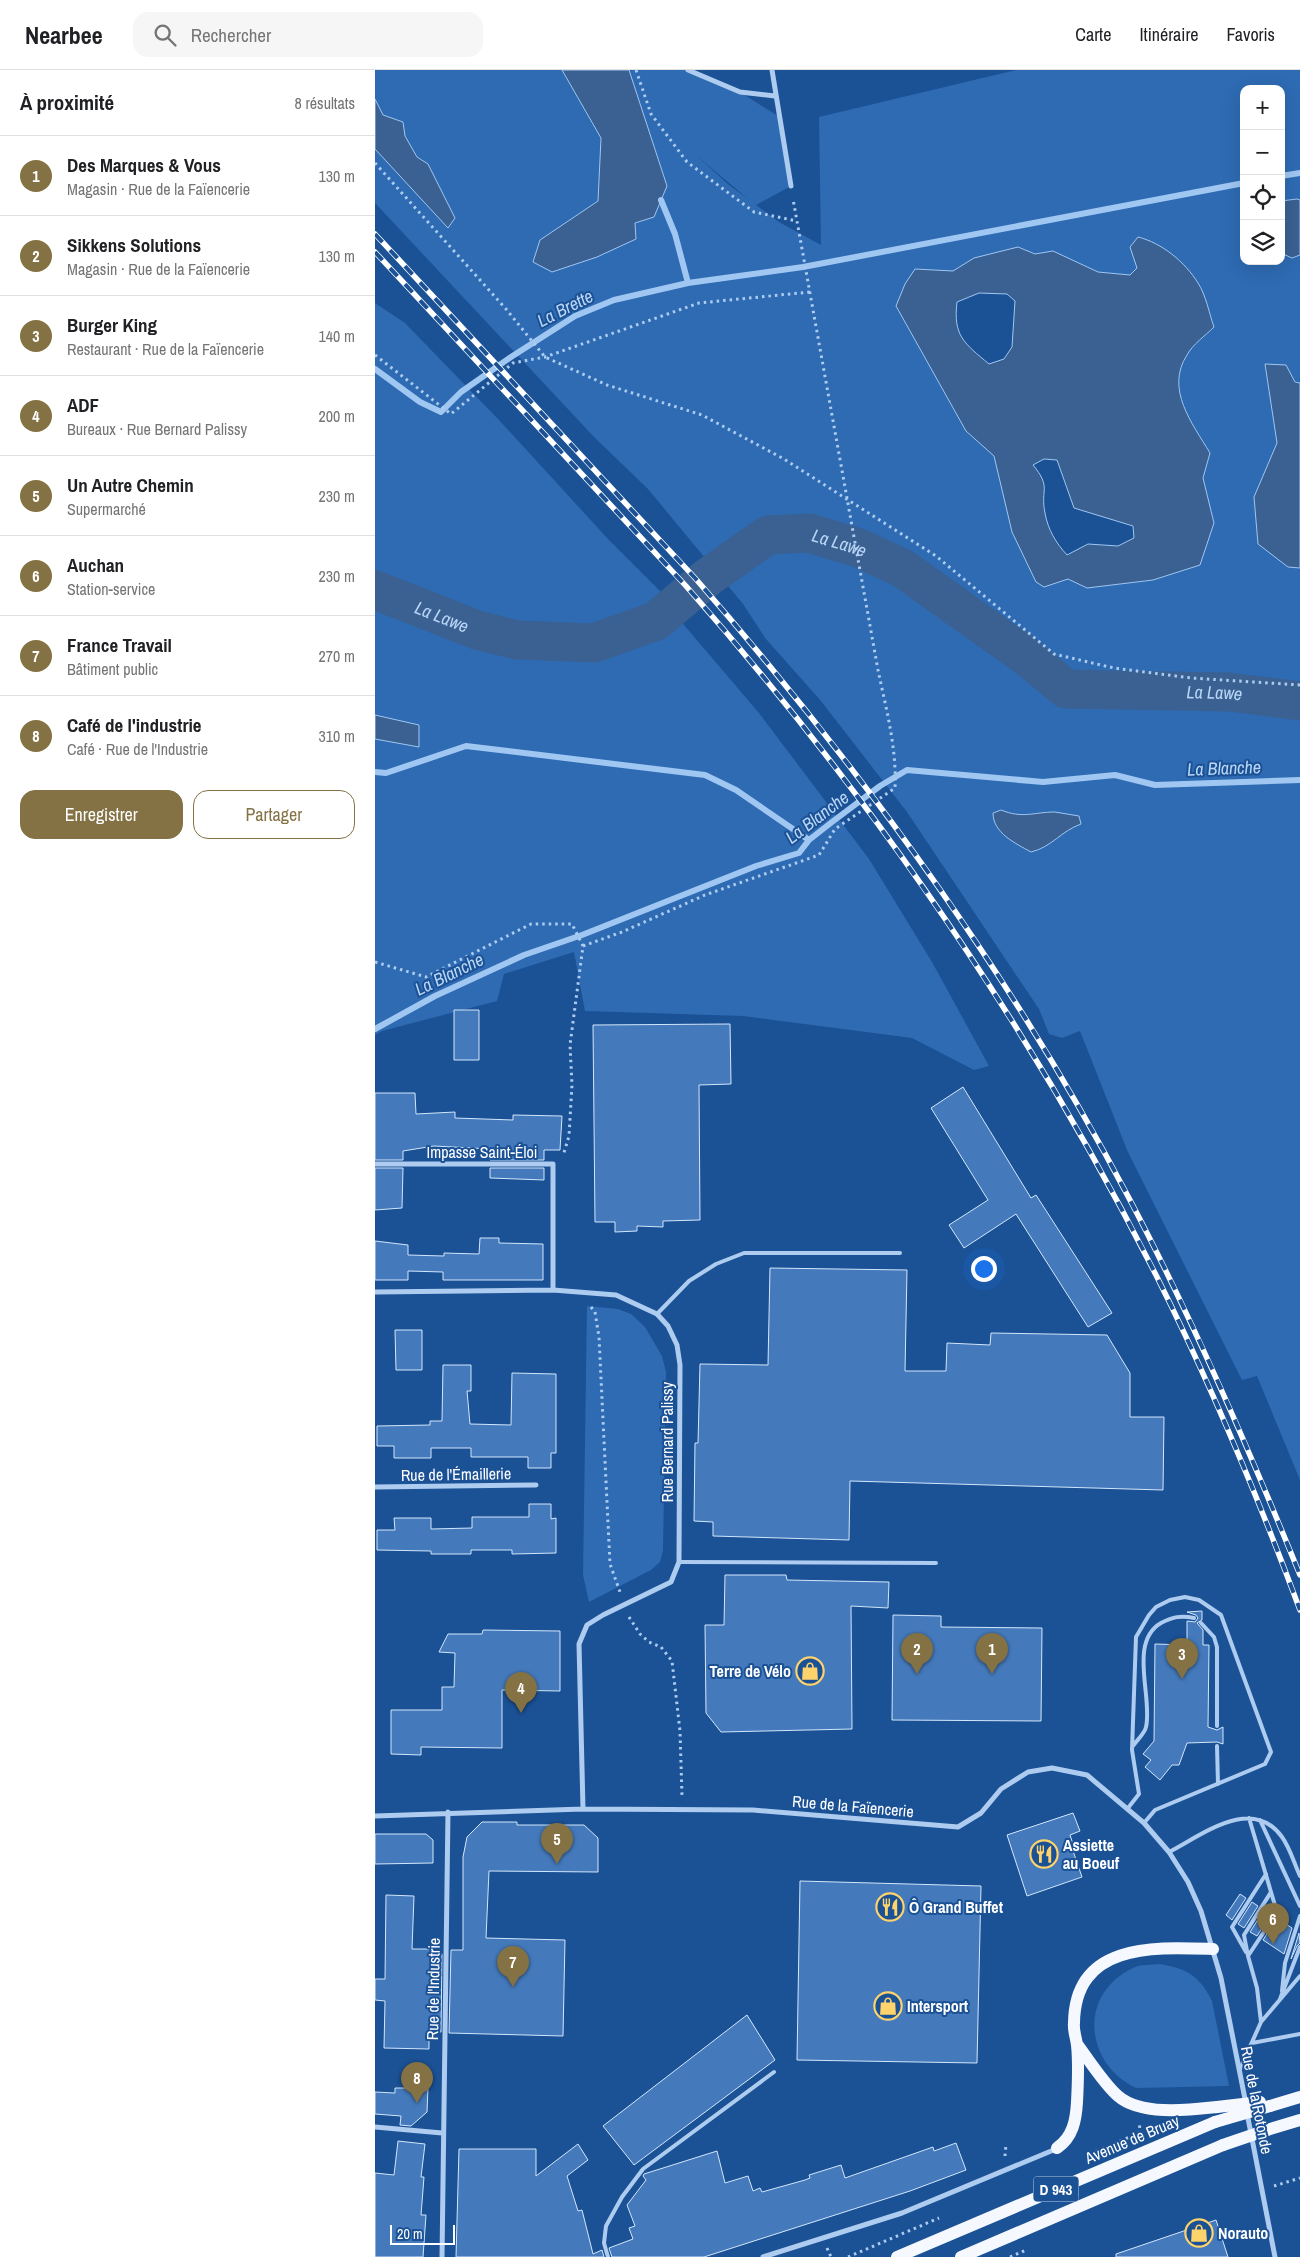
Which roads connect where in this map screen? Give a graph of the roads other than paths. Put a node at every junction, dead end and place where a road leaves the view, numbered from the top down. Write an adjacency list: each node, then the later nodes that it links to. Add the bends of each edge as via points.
1 (688, 70): 3 (street, via 740,92)
2 (772, 70): 3 (street)
3 (775, 96): 4 (street)
4 (791, 186)
5 (375, 1164): 7 (street, Impasse Saint-Éloi, via 553,1164)
6 (900, 1253): 9 (lane, via 744,1253 716,1264 689,1281)
7 (553, 1290): 8 (street, Rue Bernard Palissy); 9 (street, Rue Bernard Palissy, via 617,1295)
8 (375, 1292)
9 (657, 1314): 12 (street, Rue Bernard Palissy, via 668,1326 677,1345 680,1365)
10 (536, 1485): 11 (street, Rue de l'Émaillerie)
11 (375, 1487)
12 (679, 1562): 13 (lane); 21 (street, Rue Bernard Palissy, via 671,1582 603,1615 587,1626 579,1644)
13 (936, 1563)
14 (1194, 1618): 17 (lane, via 1168,1619 1156,1626 1148,1638 1144,1655 1146,1728)
15 (1201, 1623): 16 (lane, via 1214,1637 1217,1647)
16 (1217, 1726)
17 (1132, 1746): 19 (lane, via 1136,1637 1156,1607 1185,1597 1199,1600 1221,1615 1271,1752 1265,1764); 20 (lane, via 1139,1794)
18 (1217, 1746): 19 (lane)
19 (1218, 1784): 26 (lane, via 1155,1810)
20 (1128, 1808): 21 (street, Rue de la Faïencerie, via 1087,1774 1060,1768 1028,1772 1001,1789 981,1813 958,1827 753,1810); 26 (street, Rue de la Faïencerie)
21 (583, 1809): 22 (street, Rue de la Faïencerie)
22 (448, 1812): 23 (street, Rue de la Faïencerie); 49 (street, Rue de l'Industrie)
23 (375, 1816)
24 (1249, 1818): 25 (lane); 27 (lane, via 1229,1820); 28 (lane)
25 (1260, 1819): 29 (lane, via 1282,1837); 31 (lane)
26 (1144, 1823): 27 (street, Rue de la Faïencerie)
27 (1169, 1852): 34 (street, Rue de la Faïencerie, via 1188,1882)
28 (1266, 1874): 30 (lane); 35 (lane, via 1232,1927)
29 (1300, 1876)
30 (1271, 1892): 35 (lane, via 1244,1935); 35 (lane, via 1277,1912)
31 (1300, 1906)
32 (1300, 1916): 37 (lane, via 1285,1963)
33 (1300, 1947): 37 (lane)
34 (1213, 1949): 42 (main road, via 1126,1952 1109,1958 1086,1981 1075,2007 1073,2024); 43 (street, Rue de la Rotonde)
35 (1248, 1956): 39 (lane, via 1257,1988)
36 (1300, 1976): 38 (lane)
37 (1283, 1991): 38 (lane)
38 (1280, 2002): 39 (lane)
39 (1261, 2022): 41 (lane)
40 (1300, 2034): 41 (lane)
41 (1252, 2043): 43 (lane)
42 (1077, 2044): 46 (main road, bridge, via 1119,2097 1143,2108 1179,2110); 50 (main road, via 1076,2116 1071,2132)
43 (1239, 2071): 56 (street, Rue de la Rotonde)
44 (774, 2072): 52 (lane, via 643,2169 606,2226)
45 (1298, 2098): 46 (main road)
46 (1269, 2103): 54 (main road, Avenue de Bruay / D 943, bridge, via 1215,2122)
47 (1300, 2120): 55 (main road, D 943, bridge, via 1223,2145)
48 (375, 2127): 49 (street)
49 (443, 2133): 51 (street, Rue de l'Industrie)
50 (1057, 2148): 53 (street, via 902,2213)
51 (442, 2257)
52 (608, 2257)
53 (763, 2257)
54 (897, 2257)
55 (961, 2257)
56 (1275, 2257)

